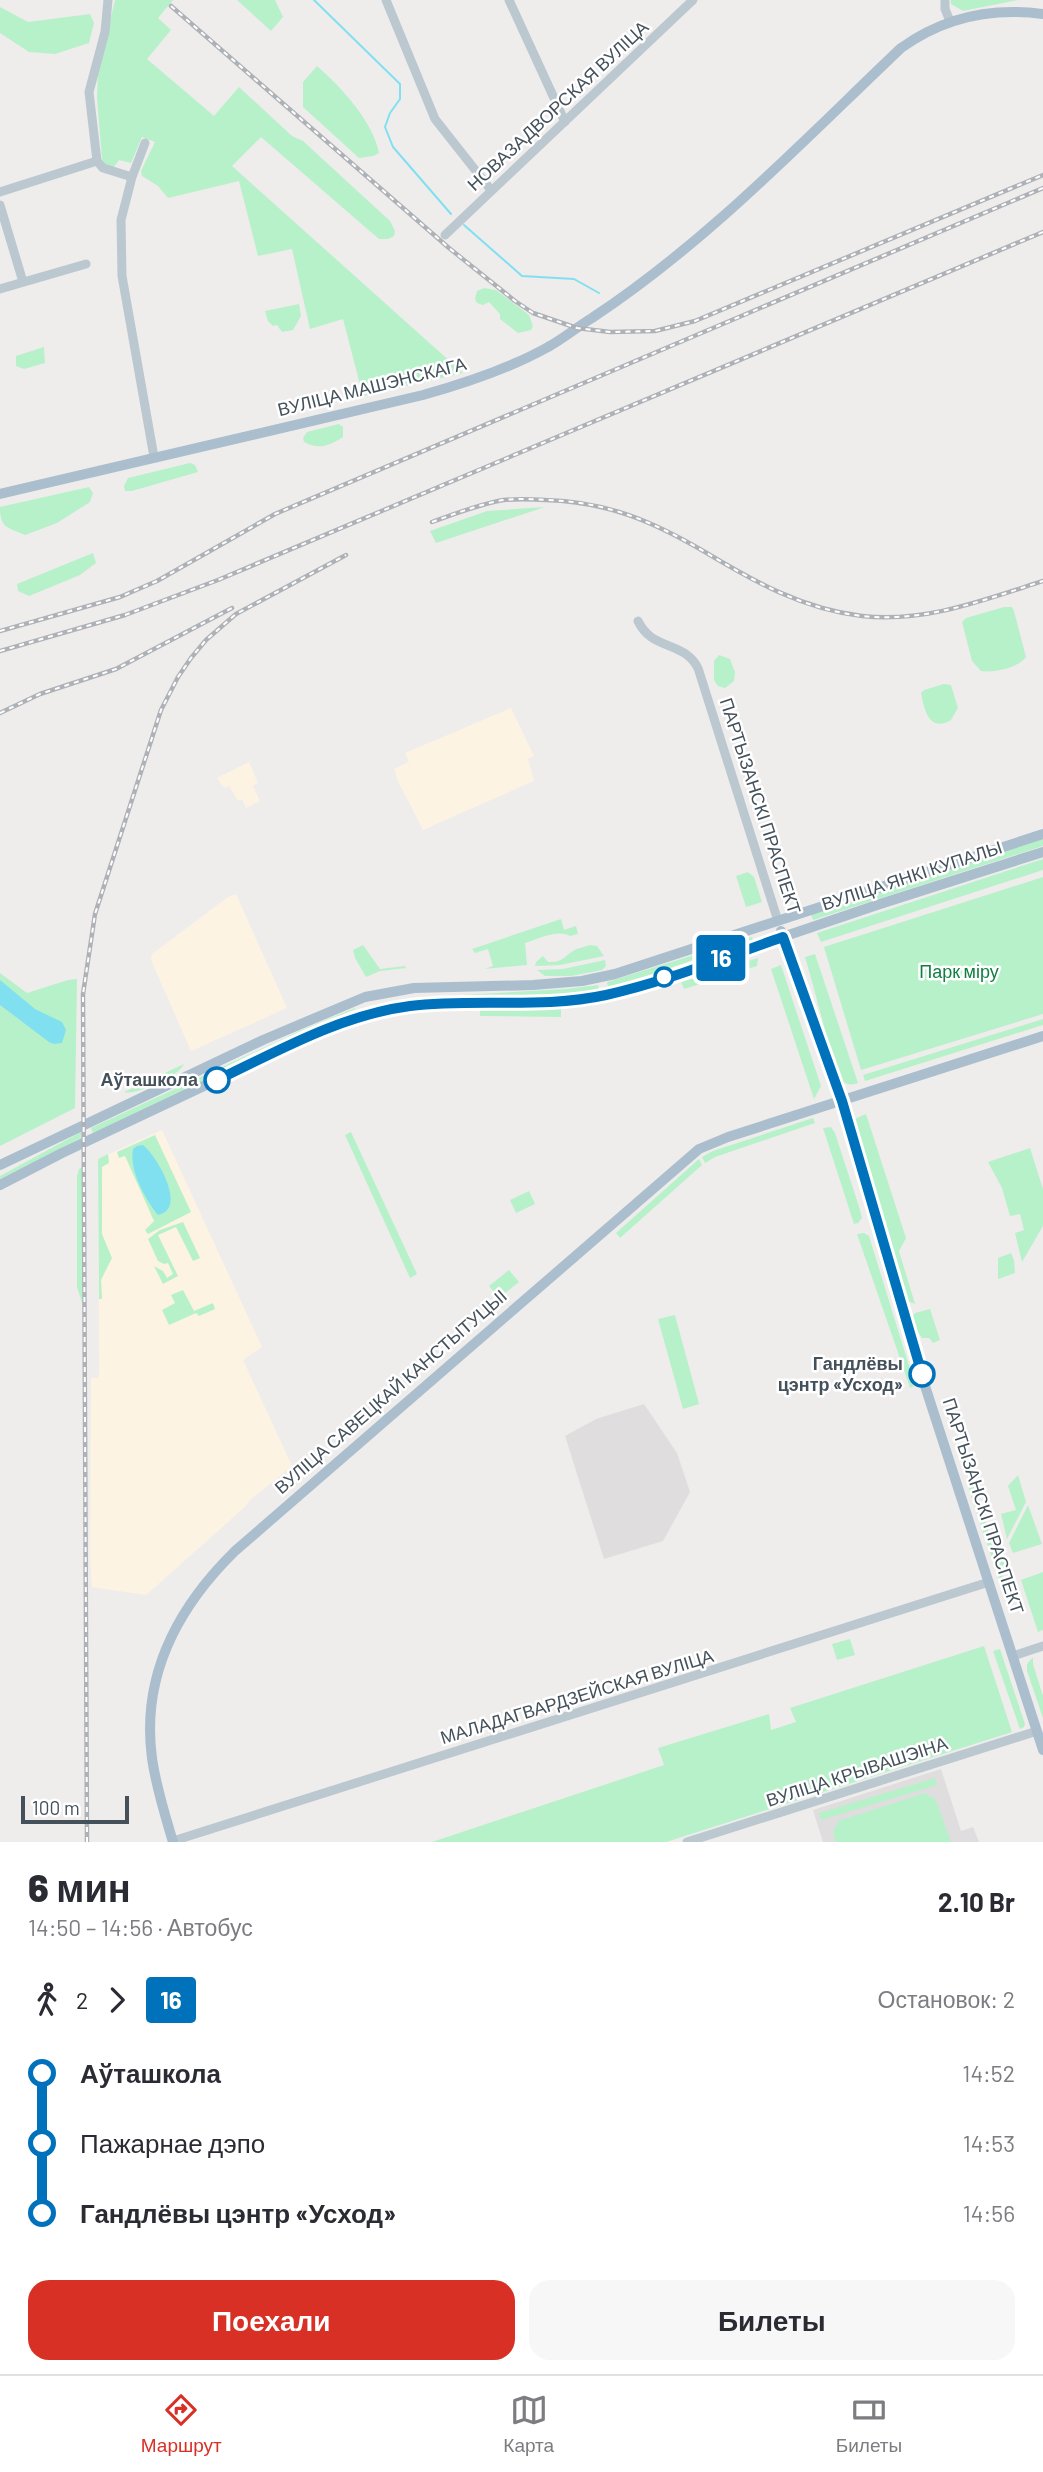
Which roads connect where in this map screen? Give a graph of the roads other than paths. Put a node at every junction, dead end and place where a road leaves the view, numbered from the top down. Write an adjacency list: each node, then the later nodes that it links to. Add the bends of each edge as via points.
1 (108, 0): 10 (street, via 105,32 89,92)
2 (386, 0): 12 (street, via 435,119)
3 (509, 0): 8 (street)
4 (693, 0): 8 (street, НОВАЗАДВОРСКАЯ ВУЛІЦА)
5 (945, 0): 7 (street)
6 (1043, 14): 7 (main road, ВУЛІЦА МАШЭНСКАГА, via 994,12)
7 (950, 21): 19 (main road, ВУЛІЦА МАШЭНСКАГА, via 901,48 672,261 549,347 456,386)
8 (565, 122): 12 (street, НОВАЗАДВОРСКАЯ ВУЛІЦА)
9 (145, 143): 11 (street)
10 (97, 161): 11 (street, via 103,168); 13 (street)
11 (132, 177): 19 (street, via 121,220 122,276)
12 (491, 190): 15 (street, НОВАЗАДВОРСКАЯ ВУЛІЦА)
13 (0, 192)
14 (0, 205): 17 (street)
15 (445, 235)
16 (86, 264): 17 (street)
17 (23, 282): 18 (street)
18 (0, 289)
19 (154, 457): 20 (main road, ВУЛІЦА МАШЭНСКАГА)
20 (0, 494)
21 (638, 621): 24 (street, ПАРТЫЗАНСКІ ПРАСПЕКТ, via 651,639 684,652 698,668)
22 (1043, 834): 24 (main road, ВУЛІЦА ЯНКІ КУПАЛЫ)
23 (1043, 852): 25 (main road, ВУЛІЦА ЯНКІ КУПАЛЫ)
24 (778, 921): 25 (main road, ПАРТЫЗАНСКІ ПРАСПЕКТ); 26 (main road, ВУЛІЦА ЯНКІ КУПАЛЫ, via 582,981 414,988)
25 (783, 937): 27 (main road, ВУЛІЦА ЯНКІ КУПАЛЫ, via 605,995 410,1006); 29 (main road, ПАРТЫЗАНСКІ ПРАСПЕКТ)
26 (365, 997): 27 (main road); 30 (main road, ВУЛІЦА ЯНКІ КУПАЛЫ, via 263,1040)
27 (370, 1014): 31 (main road, ВУЛІЦА ЯНКІ КУПАЛЫ, via 304,1039)
28 (1043, 1036): 29 (main road, ВУЛІЦА САВЕЦКАЙ КАНСТЫТУЦЫІ)
29 (842, 1101): 32 (main road, ПАРТЫЗАНСКІ ПРАСПЕКТ, via 926,1389); 37 (main road, ВУЛІЦА САВЕЦКАЙ КАНСТЫТУЦЫІ, via 699,1149 210,1576 168,1641 156,1675 150,1717 152,1758)
30 (0, 1165)
31 (0, 1185)
32 (989, 1581): 34 (main road, ПАРТЫЗАНСКІ ПРАСПЕКТ); 37 (street, МАЛАДАГВАРДЗЕЙСКАЯ ВУЛІЦА)
33 (1043, 1646): 34 (street)
34 (1013, 1656): 35 (main road, ПАРТЫЗАНСКІ ПРАСПЕКТ)
35 (1037, 1731): 36 (main road, ПАРТЫЗАНСКІ ПРАСПЕКТ); 38 (street, ВУЛІЦА КРЫВАШЭІНА)
36 (1043, 1750)
37 (173, 1842)
38 (687, 1842)

